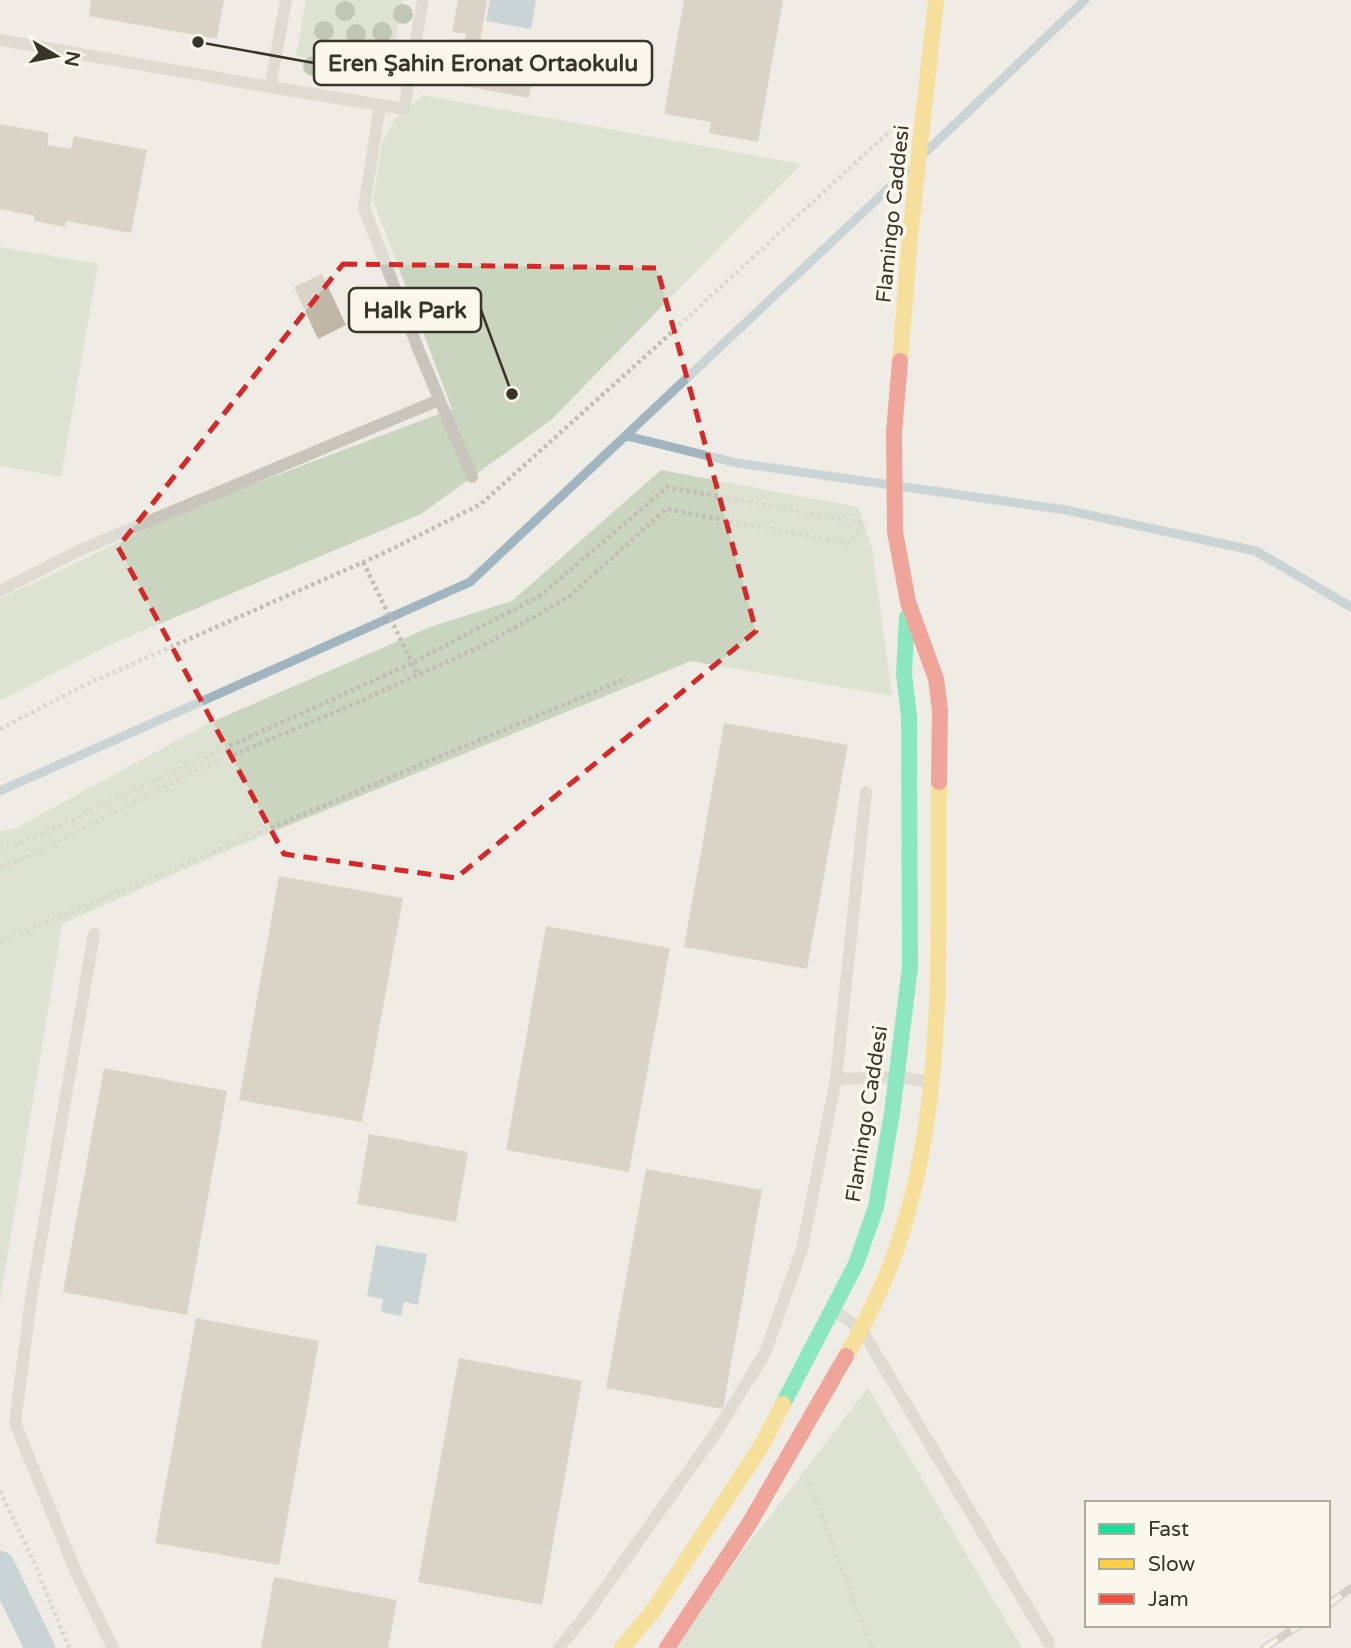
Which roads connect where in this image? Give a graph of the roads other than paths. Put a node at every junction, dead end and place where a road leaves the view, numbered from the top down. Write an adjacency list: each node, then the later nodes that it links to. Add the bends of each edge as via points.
1 (286, 0): 5 (lane)
2 (423, 0): 6 (lane, via 404,109)
3 (936, 0): 10 (street, Flamingo Caddesi, via 894,432 895,532)
4 (0, 40): 5 (lane)
5 (270, 87): 6 (lane)
6 (380, 105): 7 (lane, via 364,208)
7 (439, 400): 8 (lane); 9 (lane, via 80,550)
8 (472, 477)
9 (0, 591)
10 (908, 602): 13 (street, Flamingo Caddesi, via 904,674 909,716 910,967); 15 (street, Flamingo Caddesi, via 936,679 940,710)
11 (866, 792): 14 (lane)
12 (94, 934): 19 (lane, via 32,1292 15,1423 75,1570)
13 (897, 1077): 14 (lane); 15 (lane); 16 (street, Flamingo Caddesi, via 876,1207 856,1264)
14 (836, 1079): 20 (lane, via 802,1249 765,1353 717,1431)
15 (933, 1082): 17 (street, Flamingo Caddesi, via 912,1198 886,1276)
16 (832, 1310): 17 (lane); 21 (street, Flamingo Caddesi, via 760,1448 653,1611)
17 (861, 1329): 18 (lane); 22 (street, Flamingo Caddesi, via 786,1464)
18 (1049, 1643)
19 (113, 1648)
20 (559, 1648)
21 (622, 1648)
22 (667, 1648)

